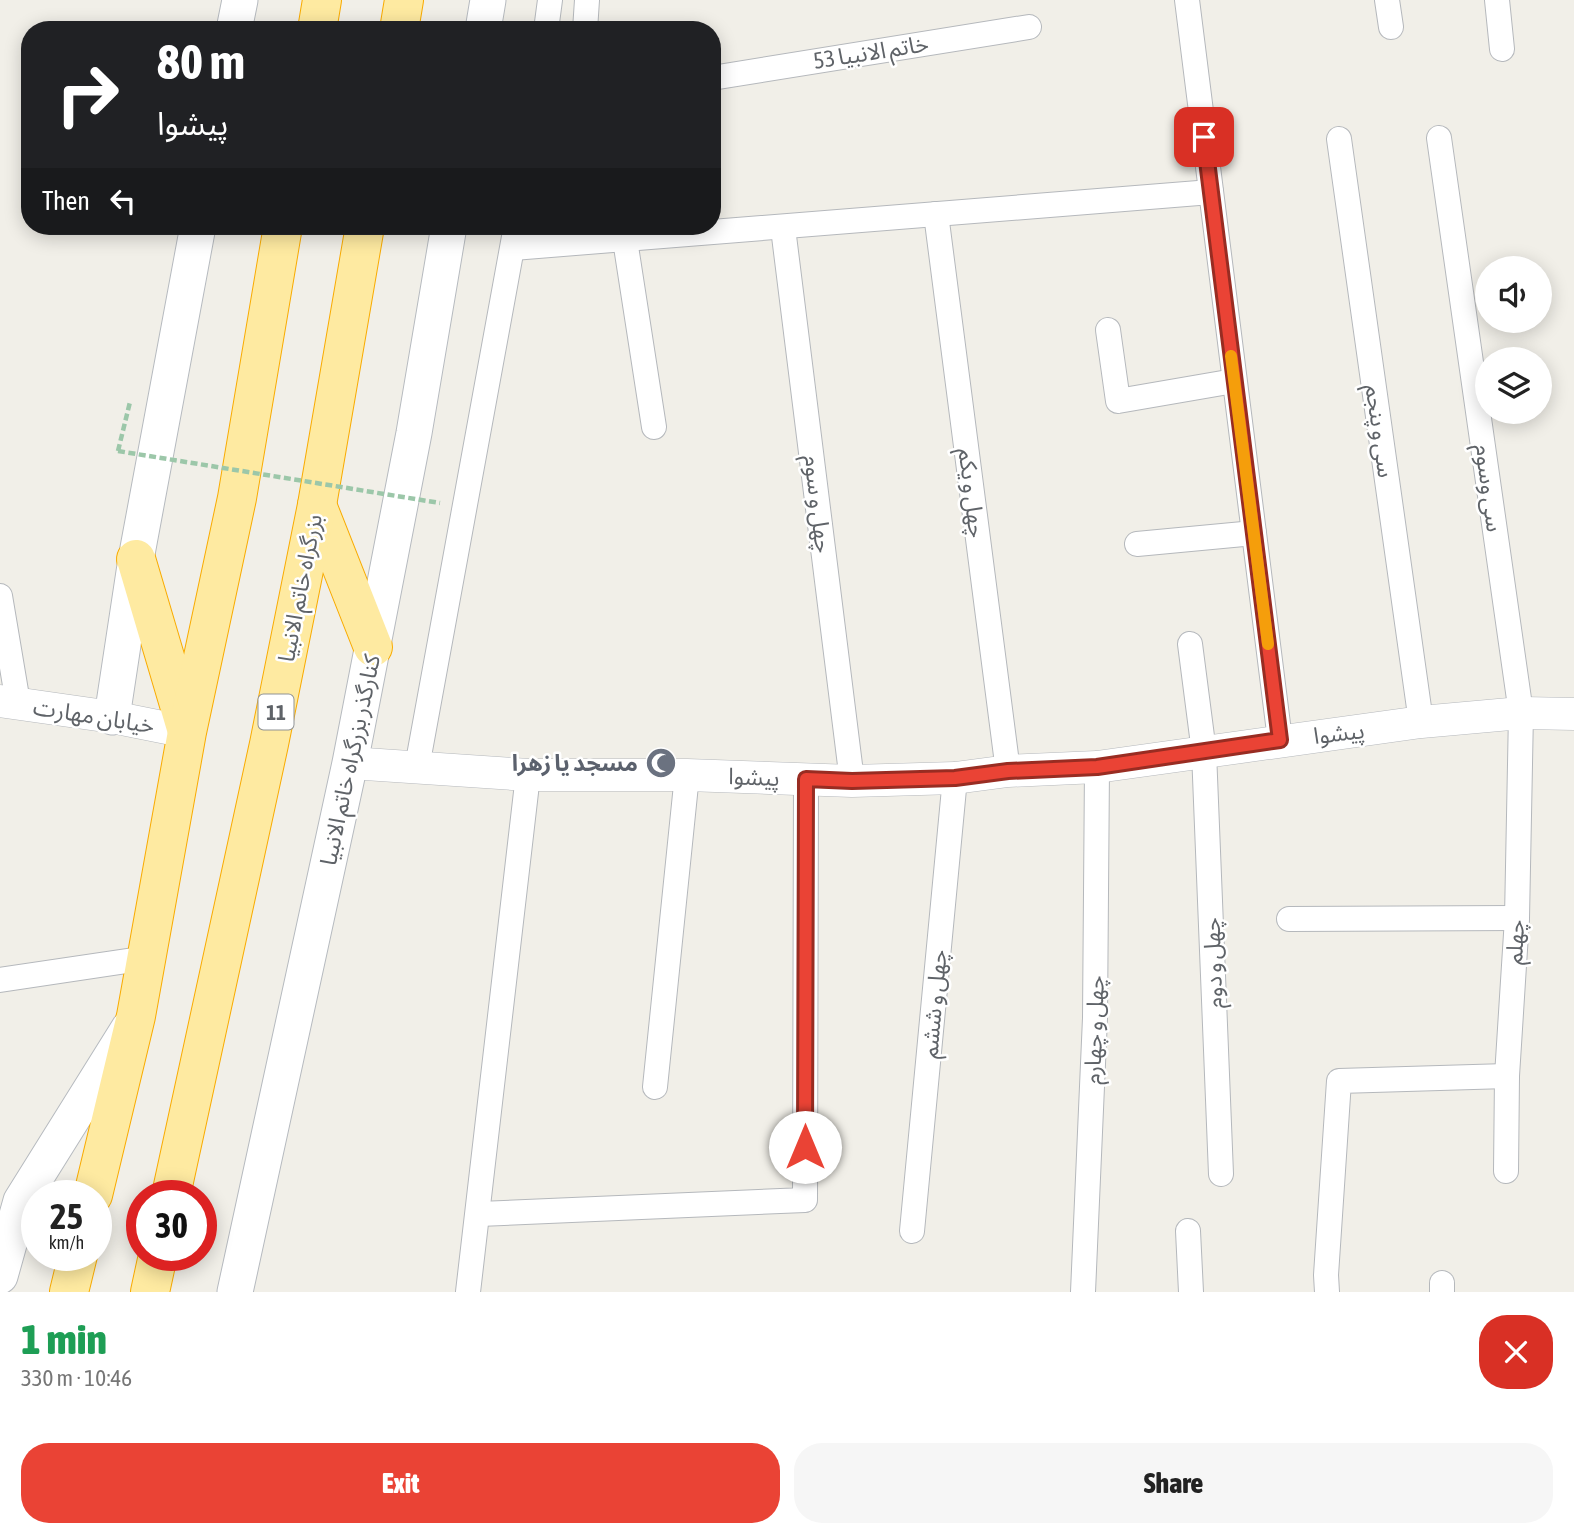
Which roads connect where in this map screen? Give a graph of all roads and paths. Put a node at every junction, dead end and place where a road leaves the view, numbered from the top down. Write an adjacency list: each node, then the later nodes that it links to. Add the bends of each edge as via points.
1 (240, 0): 10 (main road)
2 (322, 0): 11 (highway)
3 (404, 0): 12 (highway)
4 (488, 0): 13 (main road)
5 (550, 0): 14 (street)
6 (587, 0): 15 (street)
7 (1187, 0): 22 (street)
8 (1387, 0): 17 (street)
9 (1497, 0): 18 (street)
10 (236, 21)
11 (318, 21)
12 (400, 21)
13 (484, 21)
14 (547, 21)
15 (586, 21)
16 (1029, 27): 19 (street, خاتم الانبیا 53)
17 (1391, 27)
18 (1502, 49)
19 (721, 77)
20 (1439, 138): 46 (street, سی وسوم)
21 (1339, 139): 49 (street, سی و پنجم)
22 (1211, 192): 23 (street); 34 (street)
23 (936, 214): 24 (street); 56 (street, چهل و یکم)
24 (783, 228): 25 (street); 61 (street, چهل و سوم)
25 (721, 233)
26 (196, 235): 41 (main road)
27 (281, 235): 50 (highway, via 237,498)
28 (363, 235): 38 (highway, بزرگراه خاتم الانبیا / 11)
29 (447, 235): 44 (main road, کنارگذر بزرگراه خاتم الانبیا)
30 (691, 235): 32 (street)
31 (514, 237): 32 (street); 54 (street)
32 (625, 240): 36 (street)
33 (1108, 330): 34 (street, via 1118,401)
34 (1234, 381): 39 (street)
35 (132, 392): 37 (path, bridge, via 118,451)
36 (654, 427)
37 (440, 503)
38 (317, 505): 44 (highway); 72 (highway, بزرگراه خاتم الانبیا / 11)
39 (1254, 533): 40 (street); 51 (street)
40 (1137, 544)
41 (136, 559): 48 (main road); 50 (highway)
42 (0, 596): 45 (street)
43 (1190, 644): 52 (street, چهل و دوم)
44 (373, 646): 53 (main road, کنارگذر بزرگراه خاتم الانبیا)
45 (9, 702): 48 (street, خیابان مهارت)
46 (1521, 713): 47 (street, پیشوا); 49 (street, پیشوا); 62 (street, چهلم)
47 (1574, 713)
48 (112, 717): 50 (street, خیابان مهارت)
49 (1420, 722): 51 (street, پیشوا)
50 (187, 732): 64 (highway)
51 (1280, 740): 52 (street, پیشوا)
52 (1204, 752): 55 (street, پیشوا); 70 (street, چهل و دوم)
53 (350, 763): 54 (street, پیشوا); 82 (main road, کنارگذر بزرگراه خاتم الانبیا)
54 (417, 767): 57 (street, پیشوا)
55 (1097, 767): 56 (street, پیشوا); 84 (street, چهل و چهارم, via 1096,1018)
56 (1008, 771): 59 (street, پیشوا)
57 (528, 775): 58 (street, پیشوا); 73 (street)
58 (687, 775): 60 (street, پیشوا); 68 (street)
59 (955, 778): 61 (street, پیشوا); 74 (street, چهل و ششم)
60 (806, 779): 61 (street, پیشوا); 73 (street, via 805,1200)
61 (852, 781)
62 (1517, 918): 63 (street); 67 (street, چهلم)
63 (1289, 919)
64 (146, 958): 65 (street); 66 (highway)
65 (0, 979)
66 (136, 1016): 71 (highway); 78 (main road, via 21,1200)
67 (1507, 1076): 69 (street, چهلم); 79 (street, via 1339,1081)
68 (655, 1087)
69 (1506, 1171)
70 (1221, 1174)
71 (97, 1180)
72 (174, 1180)
73 (479, 1214): 83 (street)
74 (912, 1231)
75 (1188, 1231): 85 (street)
76 (74, 1271): 80 (highway)
77 (155, 1271): 81 (highway)
78 (0, 1276)
79 (1327, 1283)
80 (69, 1292)
81 (150, 1292)
82 (235, 1292)
83 (468, 1292)
84 (1083, 1292)
85 (1191, 1292)

